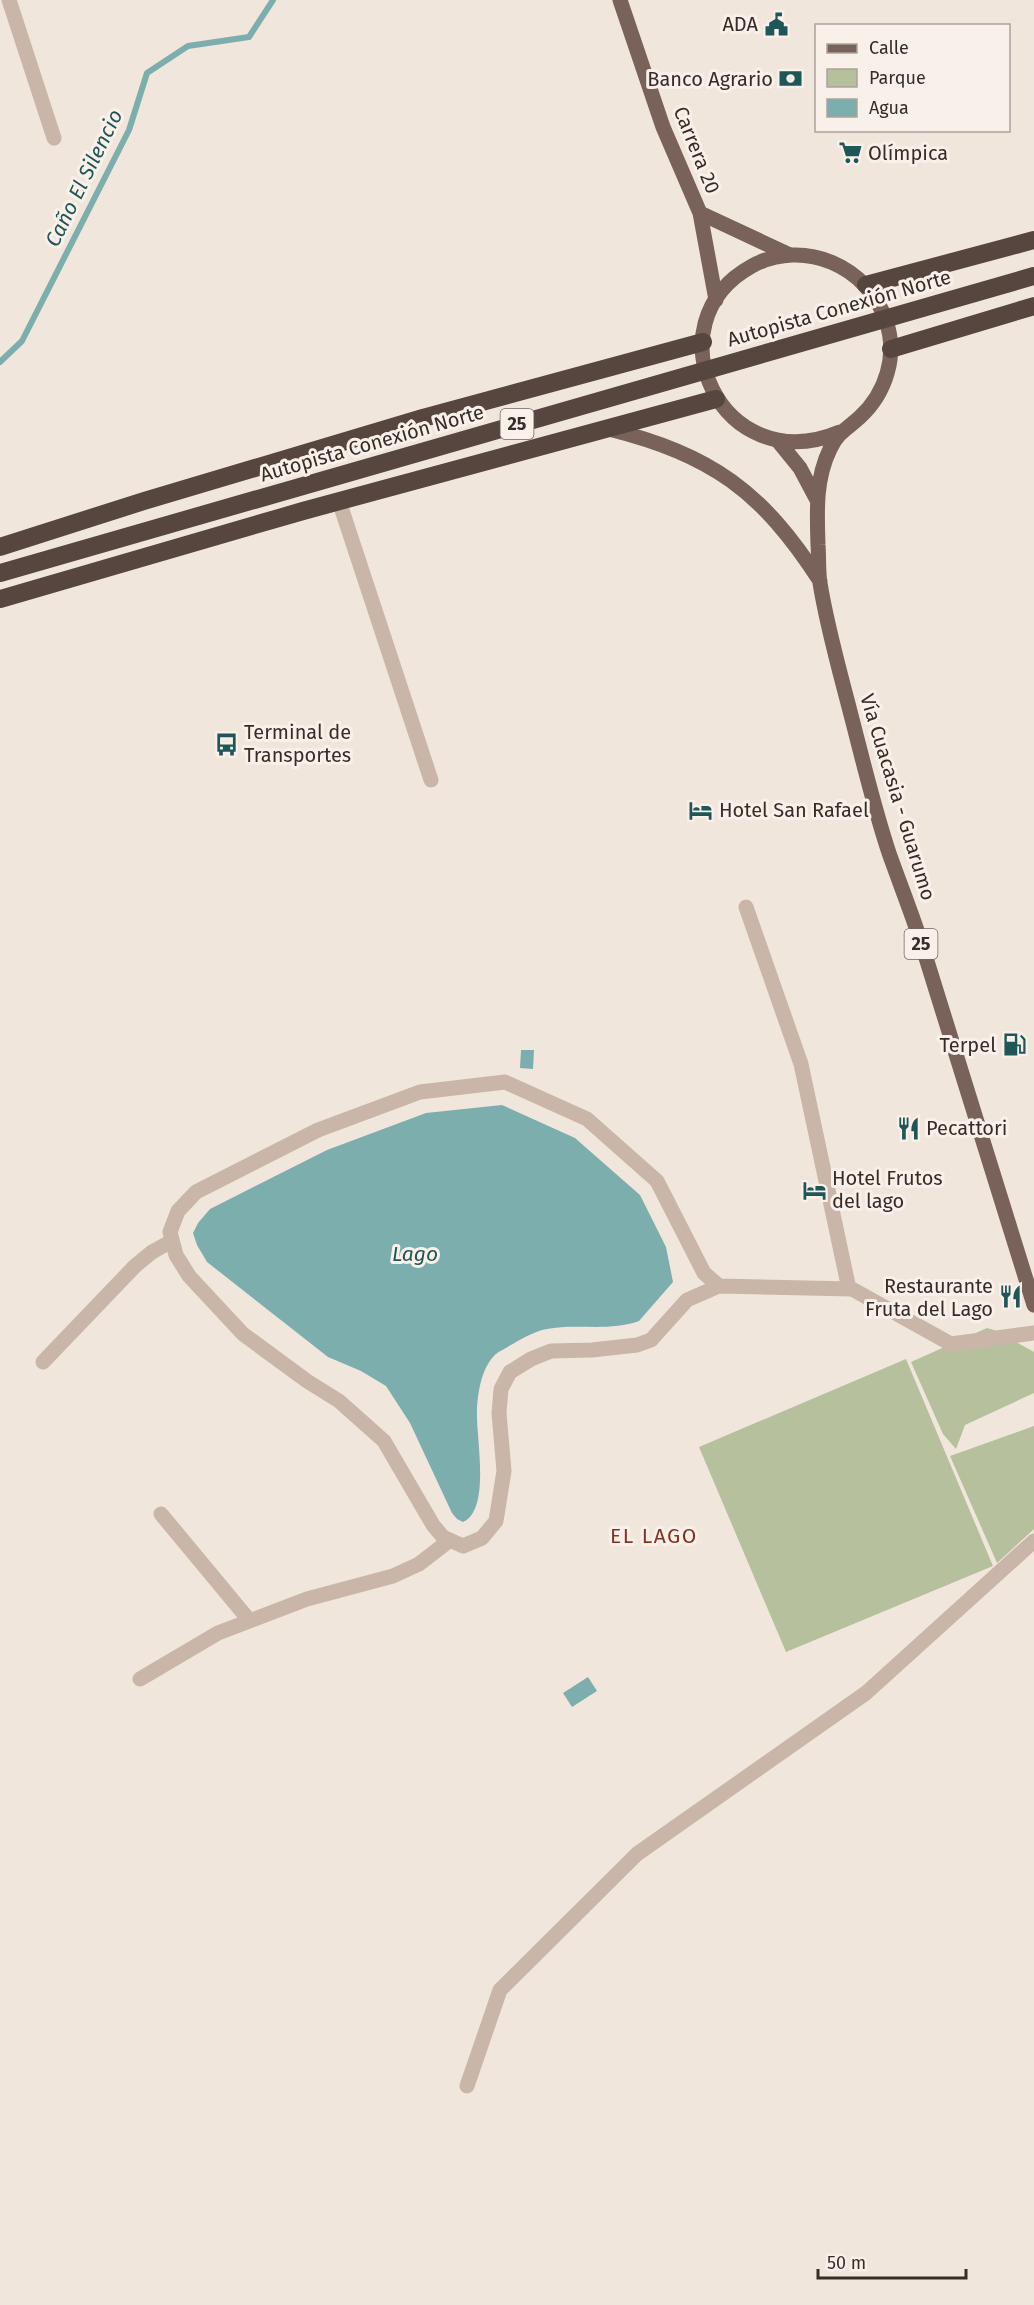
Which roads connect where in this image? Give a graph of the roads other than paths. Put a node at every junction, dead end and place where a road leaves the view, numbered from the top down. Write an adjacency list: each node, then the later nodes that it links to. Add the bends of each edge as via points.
1 (9, 0): 3 (street); 4 (street)
2 (620, 0): 5 (main road, Carrera 20, via 663,127)
3 (0, 3)
4 (54, 138)
5 (700, 213): 7 (main road, Carrera 20 / 25); 10 (main road, Carrera 20)
6 (1034, 240): 9 (highway)
7 (791, 255): 9 (main road, 25, via 824,259 854,274); 10 (main road, 25, via 748,268)
8 (1034, 276): 21 (highway, Autopista Conexión Norte / 25, bridge)
9 (866, 285): 13 (main road, 25, via 880,304)
10 (716, 300): 12 (main road, 25)
11 (1034, 306): 13 (highway)
12 (703, 342): 14 (main road, 25, via 703,362); 20 (highway, via 423,418)
13 (891, 349): 16 (main road, 25, via 889,369 871,406)
14 (716, 399): 15 (highway); 17 (main road, 25, via 737,422)
15 (609, 429): 19 (highway); 22 (main road, via 652,440 694,457 732,481 766,509)
16 (840, 432): 17 (main road, 25, via 803,442); 18 (main road, Vía Cuacasia - Guarumo / 25, via 824,465)
17 (778, 441): 18 (main road, Vía Cuacasia - Guarumo / 25, via 800,468)
18 (817, 500): 22 (main road, Vía Cuacasia - Guarumo / 25)
19 (339, 501): 23 (highway); 24 (street)
20 (0, 547)
21 (0, 573)
22 (820, 581): 29 (main road, Vía Cuacasia - Guarumo / 25, via 844,690 880,822)
23 (0, 599)
24 (431, 780)
25 (746, 907): 28 (street, via 801,1064)
26 (172, 1241): 27 (street, via 170,1232 178,1211 196,1192 318,1130 420,1092 505,1082 587,1119 657,1181 704,1274); 31 (street, via 135,1266); 33 (street, via 189,1276 243,1334 339,1401 384,1441 433,1525 442,1537)
27 (719, 1286): 28 (street); 33 (street, via 687,1300 651,1340 638,1345 551,1351 510,1372 501,1389 504,1471 496,1521 482,1538 463,1546)
28 (849, 1288): 30 (street, via 951,1344)
29 (1034, 1305)
30 (1034, 1333)
31 (42, 1362)
32 (161, 1514): 35 (street)
33 (450, 1540): 35 (street, via 419,1564 393,1576 307,1599)
34 (1034, 1541): 37 (street, via 866,1693 637,1854 500,1990)
35 (249, 1620): 36 (street, via 218,1633)
36 (140, 1679)
37 (467, 2086)

